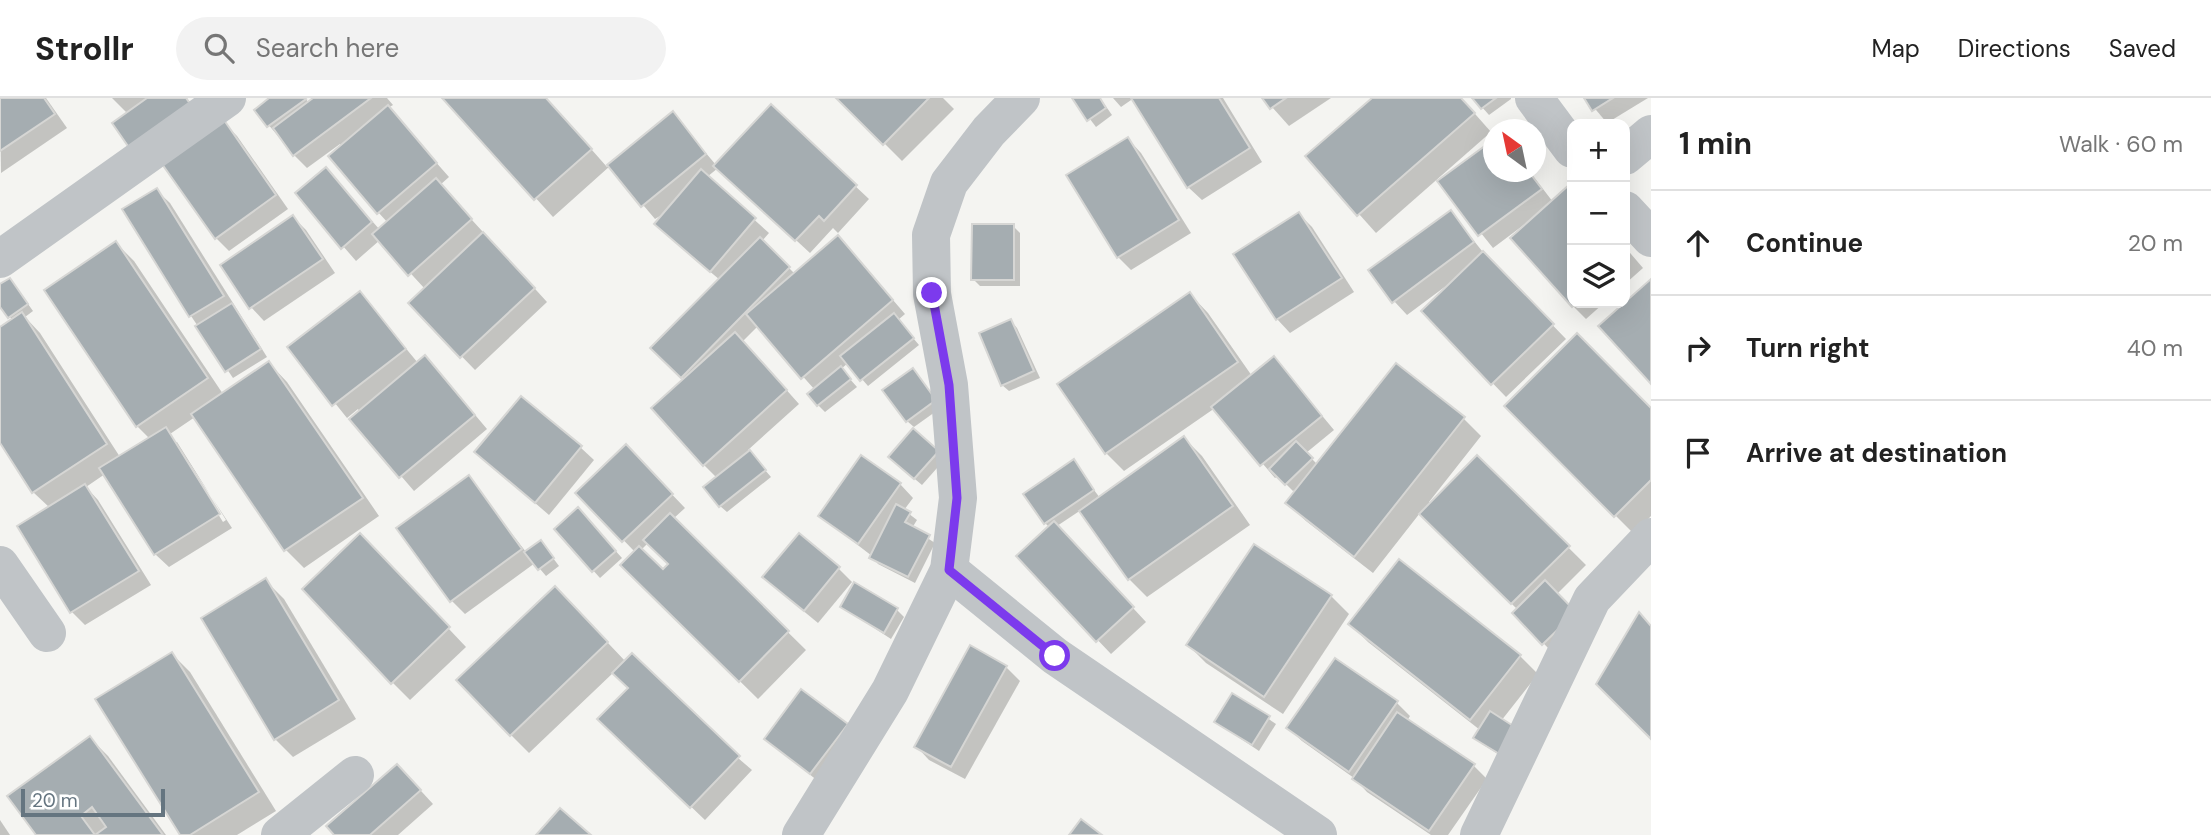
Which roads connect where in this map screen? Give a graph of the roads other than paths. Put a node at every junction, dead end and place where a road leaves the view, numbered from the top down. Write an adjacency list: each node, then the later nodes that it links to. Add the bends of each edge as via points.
1 (227, 98): 9 (street)
2 (1021, 98): 12 (street, via 949,183 931,235 932,293 949,385 957,498)
3 (1534, 98): 5 (street)
4 (1651, 134): 6 (street)
5 (1567, 142)
6 (1630, 152)
7 (1630, 215): 8 (street)
8 (1651, 238)
9 (0, 259)
10 (1651, 537): 18 (street, via 1592,599)
11 (0, 565): 13 (street)
12 (949, 570): 16 (street, via 890,691); 17 (street, via 1055,656)
13 (47, 633)
14 (355, 775): 15 (street)
15 (280, 835)
16 (801, 835)
17 (1318, 835)
18 (1479, 835)

